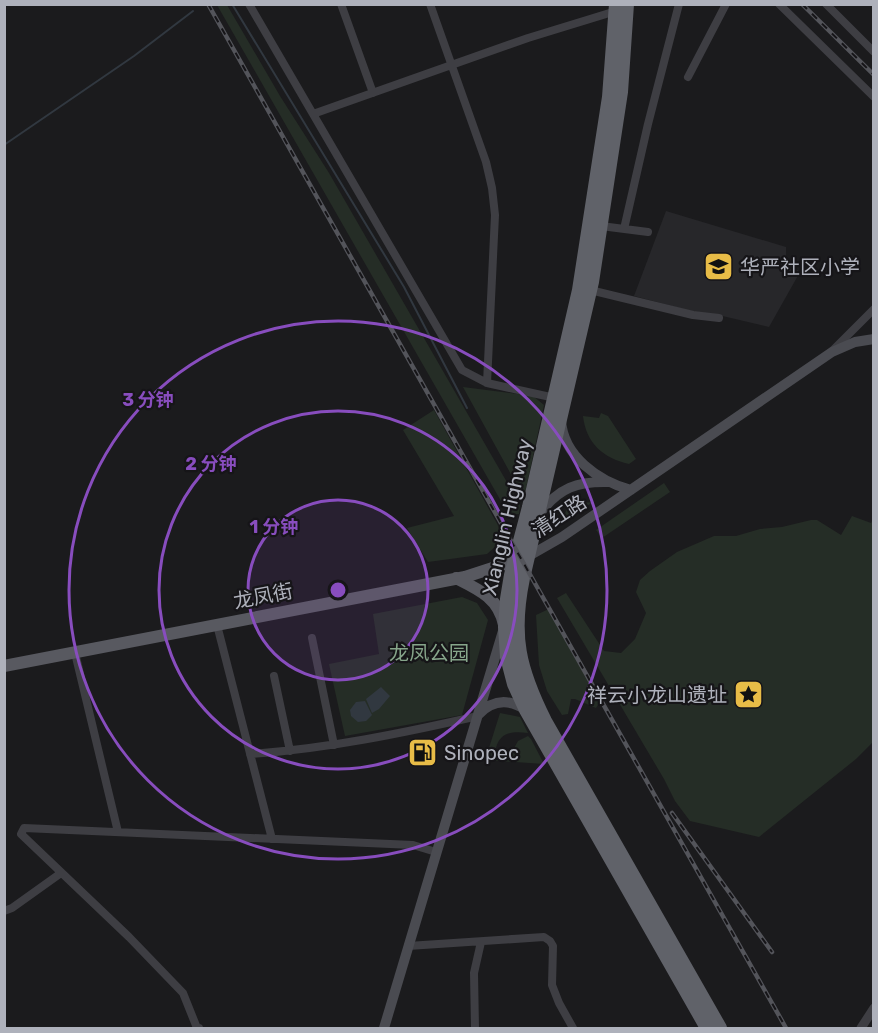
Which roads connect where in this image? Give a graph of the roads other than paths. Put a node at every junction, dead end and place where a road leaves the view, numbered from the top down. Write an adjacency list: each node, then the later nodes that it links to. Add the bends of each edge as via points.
1 (249, 4): 14 (street)
2 (341, 4): 12 (street)
3 (430, 4): 10 (street)
4 (679, 4): 16 (street)
5 (726, 4): 11 (street)
6 (779, 4): 13 (street)
7 (826, 4): 9 (street)
8 (621, 8): 10 (street); 15 (highway, Xianglin Highway, via 621,92); 24 (highway, Xianglin Highway, via 589,232)
9 (873, 52)
10 (451, 65): 12 (street); 23 (street, via 486,162 495,214)
11 (688, 78)
12 (373, 93): 14 (street)
13 (873, 97)
14 (313, 114): 23 (street, via 462,370)
15 (601, 226): 16 (street); 18 (highway, Xianglin Highway)
16 (624, 228): 17 (street)
17 (648, 232)
18 (590, 290): 20 (street); 25 (highway, Xianglin Highway)
19 (873, 309): 22 (street)
20 (719, 318)
21 (873, 339): 22 (main road, 清红路)
22 (832, 352): 27 (main road, 清红路)
23 (487, 383): 24 (street)
24 (555, 398): 30 (highway, Xianglin Highway)
25 (561, 418): 26 (main road, via 572,452); 28 (highway, Xianglin Highway)
26 (609, 482): 27 (main road); 28 (main road, via 584,483 566,489)
27 (631, 489): 29 (main road, 清红路)
28 (539, 513): 29 (highway, Xianglin Highway)
29 (527, 557): 30 (main road, 龙凤街); 33 (main road, 清红路); 56 (highway, Xianglin Highway, via 517,621 520,662 529,689)
30 (514, 562): 31 (main road, 龙凤街); 33 (highway, Xianglin Highway)
31 (456, 578): 32 (main road, 龙凤街); 33 (main road, via 491,598)
32 (217, 625): 35 (main road, 龙凤街); 42 (street)
33 (505, 627): 38 (highway, Xianglin Highway, via 510,671); 39 (main road, 清红路)
34 (312, 638): 40 (street)
35 (75, 652): 36 (main road, 龙凤街); 43 (street)
36 (4, 666)
37 (274, 676): 41 (street)
38 (526, 710): 39 (main road, via 510,702 498,702); 55 (highway, Xianglin Highway)
39 (478, 716): 40 (street); 45 (main road, 清红路)
40 (334, 745): 41 (street)
41 (290, 751): 42 (street)
42 (250, 754): 44 (street)
43 (118, 832): 44 (street); 46 (street, via 24,828 21,834)
44 (272, 839): 45 (street, via 413,845)
45 (436, 852): 49 (main road, 清红路)
46 (61, 873): 47 (street); 51 (street, via 183,993)
47 (4, 911)
48 (481, 942): 49 (street); 53 (street, via 474,973); 54 (street, via 544,937 550,941 554,956 552,985)
49 (408, 946): 52 (main road, 清红路)
50 (873, 1008): 57 (street)
51 (199, 1029)
52 (384, 1029)
53 (475, 1029)
54 (573, 1029)
55 (707, 1029)
56 (720, 1029)
57 (861, 1029)

